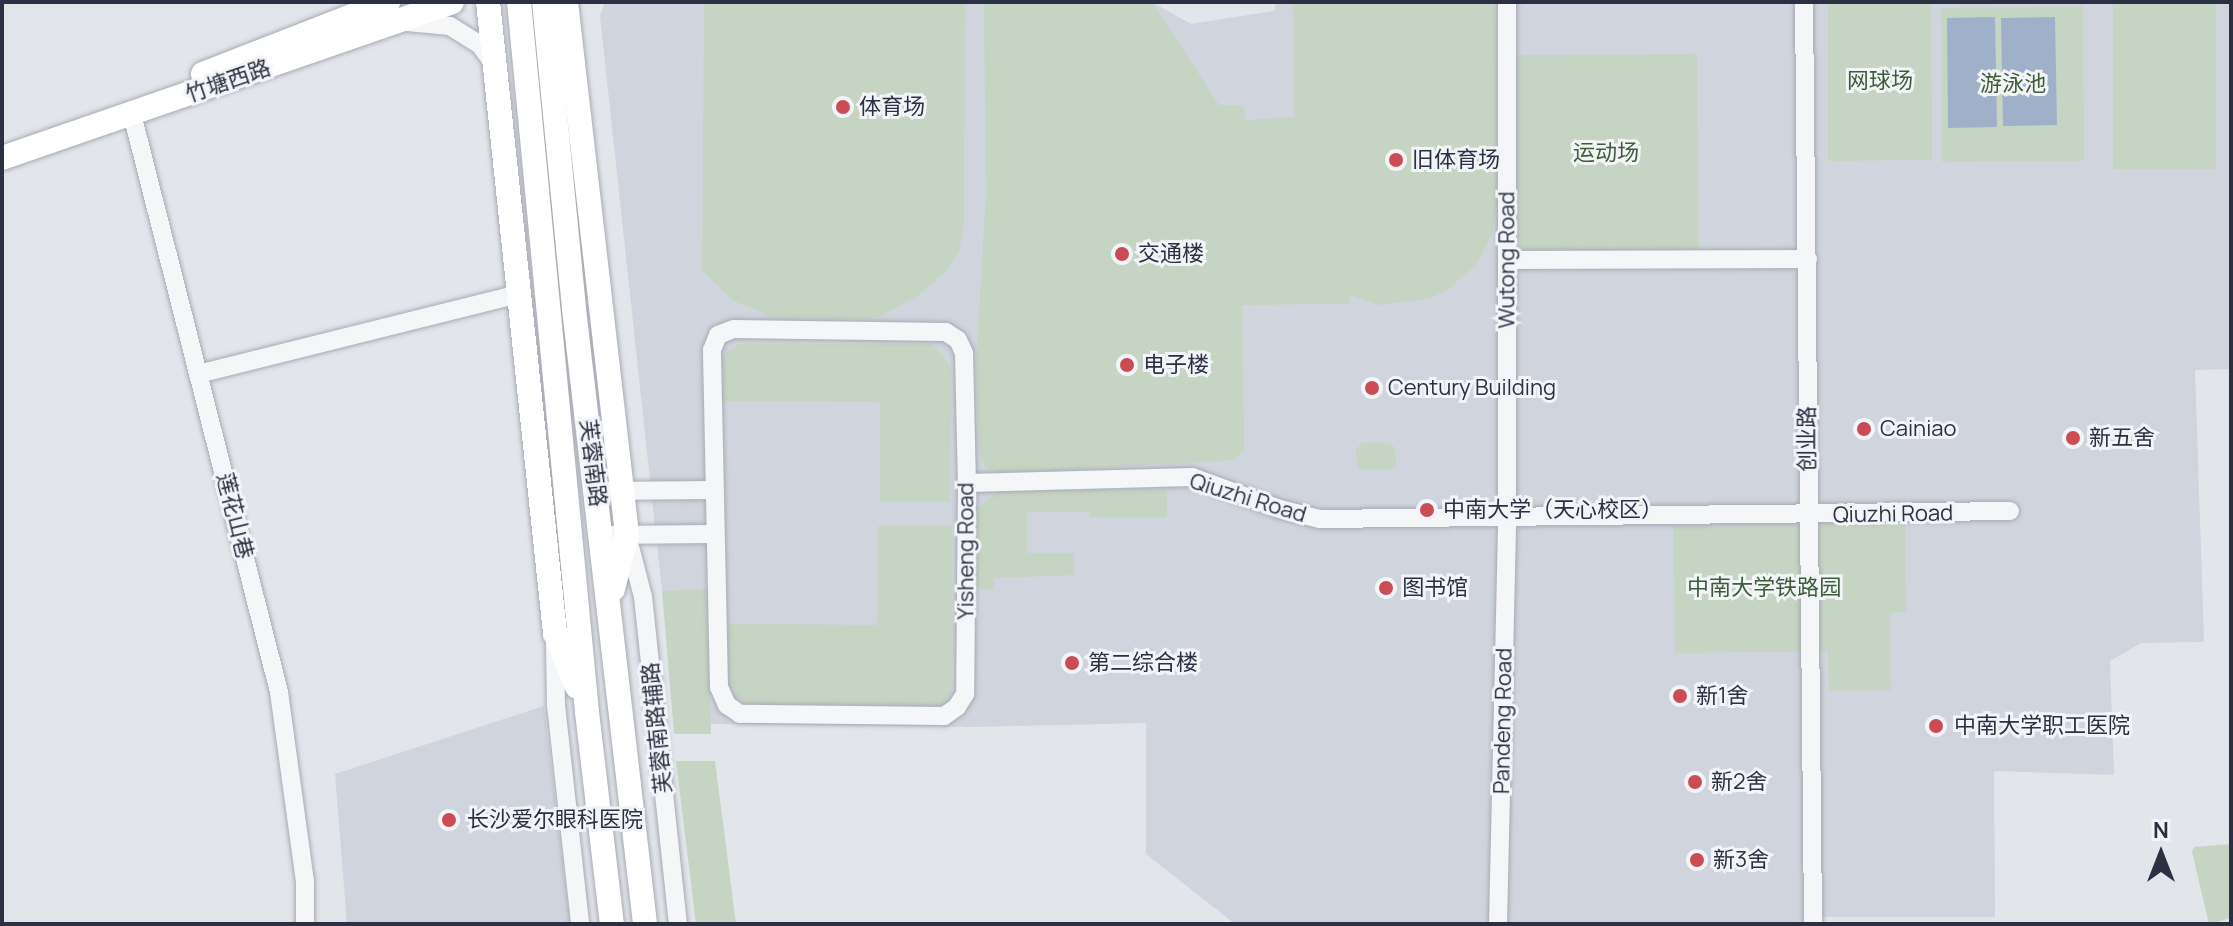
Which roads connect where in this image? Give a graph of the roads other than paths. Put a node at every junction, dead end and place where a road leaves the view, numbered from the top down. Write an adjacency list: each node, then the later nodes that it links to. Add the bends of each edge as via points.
1 (452, 2): 7 (main road, 竹塘西路)
2 (519, 2): 28 (main road, 芙蓉南路)
3 (564, 2): 17 (main road); 19 (main road, 芙蓉南路, via 585,398)
4 (1507, 2): 13 (street, Wutong Road)
5 (1804, 2): 12 (street, 创业路)
6 (489, 6): 8 (main road)
7 (390, 13): 8 (street, via 450,26 480,45); 9 (main road, 竹塘西路); 10 (main road, 竹塘西路)
8 (494, 65): 14 (main road)
9 (132, 114): 11 (main road, 竹塘西路); 15 (street, 莲花山巷)
10 (2, 145)
11 (2, 158)
12 (1808, 259): 13 (street); 21 (street, 创业路)
13 (1507, 260): 22 (street, Wutong Road)
14 (520, 294): 15 (street); 27 (main road)
15 (198, 374): 29 (street, 莲花山巷, via 279,692 305,881)
16 (967, 483): 18 (street, Yisheng Road, via 964,353 946,332 734,329 718,335 712,350); 22 (street, Qiuzhi Road, via 1192,477 1320,519); 24 (street, Yisheng Road, via 965,694 944,716 740,714 727,705 719,687)
17 (622, 490): 18 (street); 19 (street); 23 (main road)
18 (713, 490): 24 (street, Yisheng Road)
19 (596, 491): 25 (main road, 芙蓉南路)
20 (2010, 511): 21 (street, Qiuzhi Road)
21 (1808, 516): 22 (street, Qiuzhi Road); 35 (street, 创业路)
22 (1507, 518): 34 (street, Pandeng Road)
23 (627, 534): 24 (street); 25 (street); 26 (main road); 33 (street, 芙蓉南路辅路, via 643,597)
24 (714, 534)
25 (601, 535): 26 (main road, 芙蓉南路)
26 (610, 603): 32 (main road, 芙蓉南路)
27 (555, 633): 28 (main road); 30 (street, via 556,705)
28 (587, 712): 31 (main road, 芙蓉南路)
29 (305, 924)
30 (580, 924)
31 (612, 924)
32 (645, 924)
33 (678, 924)
34 (1498, 924)
35 (1813, 924)

